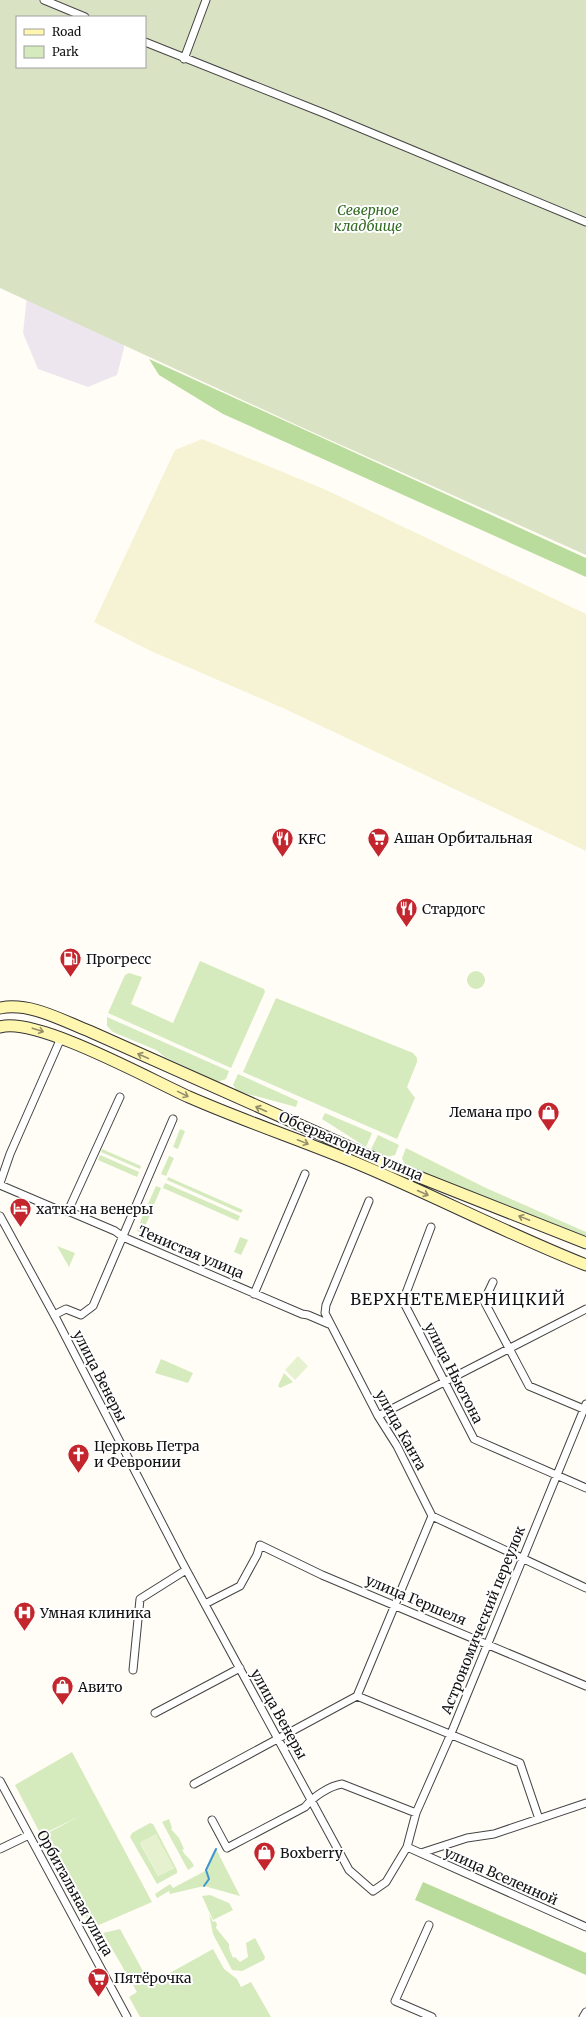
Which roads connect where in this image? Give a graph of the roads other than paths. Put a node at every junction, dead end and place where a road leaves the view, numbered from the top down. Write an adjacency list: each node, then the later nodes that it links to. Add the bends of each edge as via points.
1 (44, 0): 3 (street)
2 (206, 0): 5 (street)
3 (83, 16)
4 (146, 42): 5 (street)
5 (184, 59): 6 (street, via 326,114)
6 (586, 222)
7 (0, 1008): 10 (main road, Обсерваторная улица, one-way to 7, via 44,1013 14,1006)
8 (0, 1027): 9 (main road, Обсерваторная улица, one-way to 9, via 26,1026)
9 (61, 1038): 11 (main road, Обсерваторная улица); 15 (street, via 10,1154)
10 (174, 1069): 11 (main road, via 168,1078); 19 (main road, Обсерваторная улица, one-way to 10, via 394,1167)
11 (155, 1080): 23 (main road, Обсерваторная улица, one-way to 23, via 189,1097 361,1165)
12 (120, 1097): 17 (street)
13 (173, 1119): 21 (street)
14 (305, 1174): 26 (street)
15 (0, 1184): 17 (street, Тенистая улица, via 61,1211)
16 (369, 1201): 29 (street, улица Канта, via 326,1304 325,1313)
17 (68, 1211): 21 (street, Тенистая улица, via 115,1231)
18 (0, 1216): 28 (street, улица Венеры)
19 (541, 1225): 22 (main road, Обсерваторная улица); 23 (main road, via 534,1233)
20 (431, 1226): 31 (street, улица Ньютона, via 403,1301)
21 (123, 1237): 26 (street, Тенистая улица); 28 (street, via 93,1306 81,1315 66,1309)
22 (586, 1243)
23 (534, 1244): 24 (main road, Обсерваторная улица)
24 (586, 1265)
25 (493, 1282): 30 (street, via 484,1301)
26 (254, 1294): 29 (street, Тенистая улица)
27 (586, 1309): 30 (street)
28 (54, 1315): 38 (street, улица Венеры)
29 (329, 1324): 33 (street, улица Канта)
30 (509, 1347): 31 (street); 32 (street, via 529,1386)
31 (444, 1382): 33 (street); 34 (street, улица Ньютона, via 474,1439)
32 (585, 1408): 34 (street, Астрономический переулок)
33 (378, 1416): 36 (street, улица Канта, via 397,1446)
34 (558, 1476): 35 (street, улица Ньютона); 37 (street, Астрономический переулок)
35 (586, 1488)
36 (432, 1516): 37 (street); 41 (street)
37 (522, 1558): 39 (street); 42 (street, Астрономический переулок)
38 (186, 1570): 40 (street, улица Венеры); 44 (street, via 140,1599)
39 (586, 1588)
40 (204, 1604): 41 (street, улица Гершеля, via 240,1586 260,1545 322,1575); 43 (street, улица Венеры)
41 (395, 1605): 42 (street, улица Гершеля); 46 (street)
42 (487, 1644): 45 (street, улица Гершеля); 48 (street, Астрономический переулок)
43 (240, 1668): 47 (street); 49 (street, улица Венеры)
44 (132, 1670)
45 (586, 1686)
46 (357, 1696): 48 (street); 49 (street)
47 (155, 1713)
48 (450, 1736): 54 (street, Астрономический переулок); 56 (street, via 520,1763)
49 (277, 1738): 51 (street); 52 (street, улица Венеры)
50 (0, 1781): 57 (street, Орбитальная улица)
51 (194, 1784)
52 (312, 1799): 54 (street, via 342,1784); 55 (street, via 305,1807 227,1848); 61 (street, улица Венеры)
53 (586, 1803): 56 (street)
54 (416, 1812): 58 (street, Астрономический переулок)
55 (212, 1820)
56 (539, 1820): 60 (street, via 494,1834 467,1838)
57 (29, 1835): 59 (street); 65 (street, Орбитальная улица)
58 (407, 1847): 60 (street, улица Вселенной); 61 (street, Астрономический переулок, via 386,1882 373,1891)
59 (0, 1849)
60 (421, 1853): 63 (street, улица Вселенной)
61 (349, 1870)
62 (429, 1925): 66 (street, via 395,2001)
63 (586, 1927)
64 (586, 2012): 67 (street)
65 (127, 2017)
66 (432, 2017)
67 (583, 2017)

